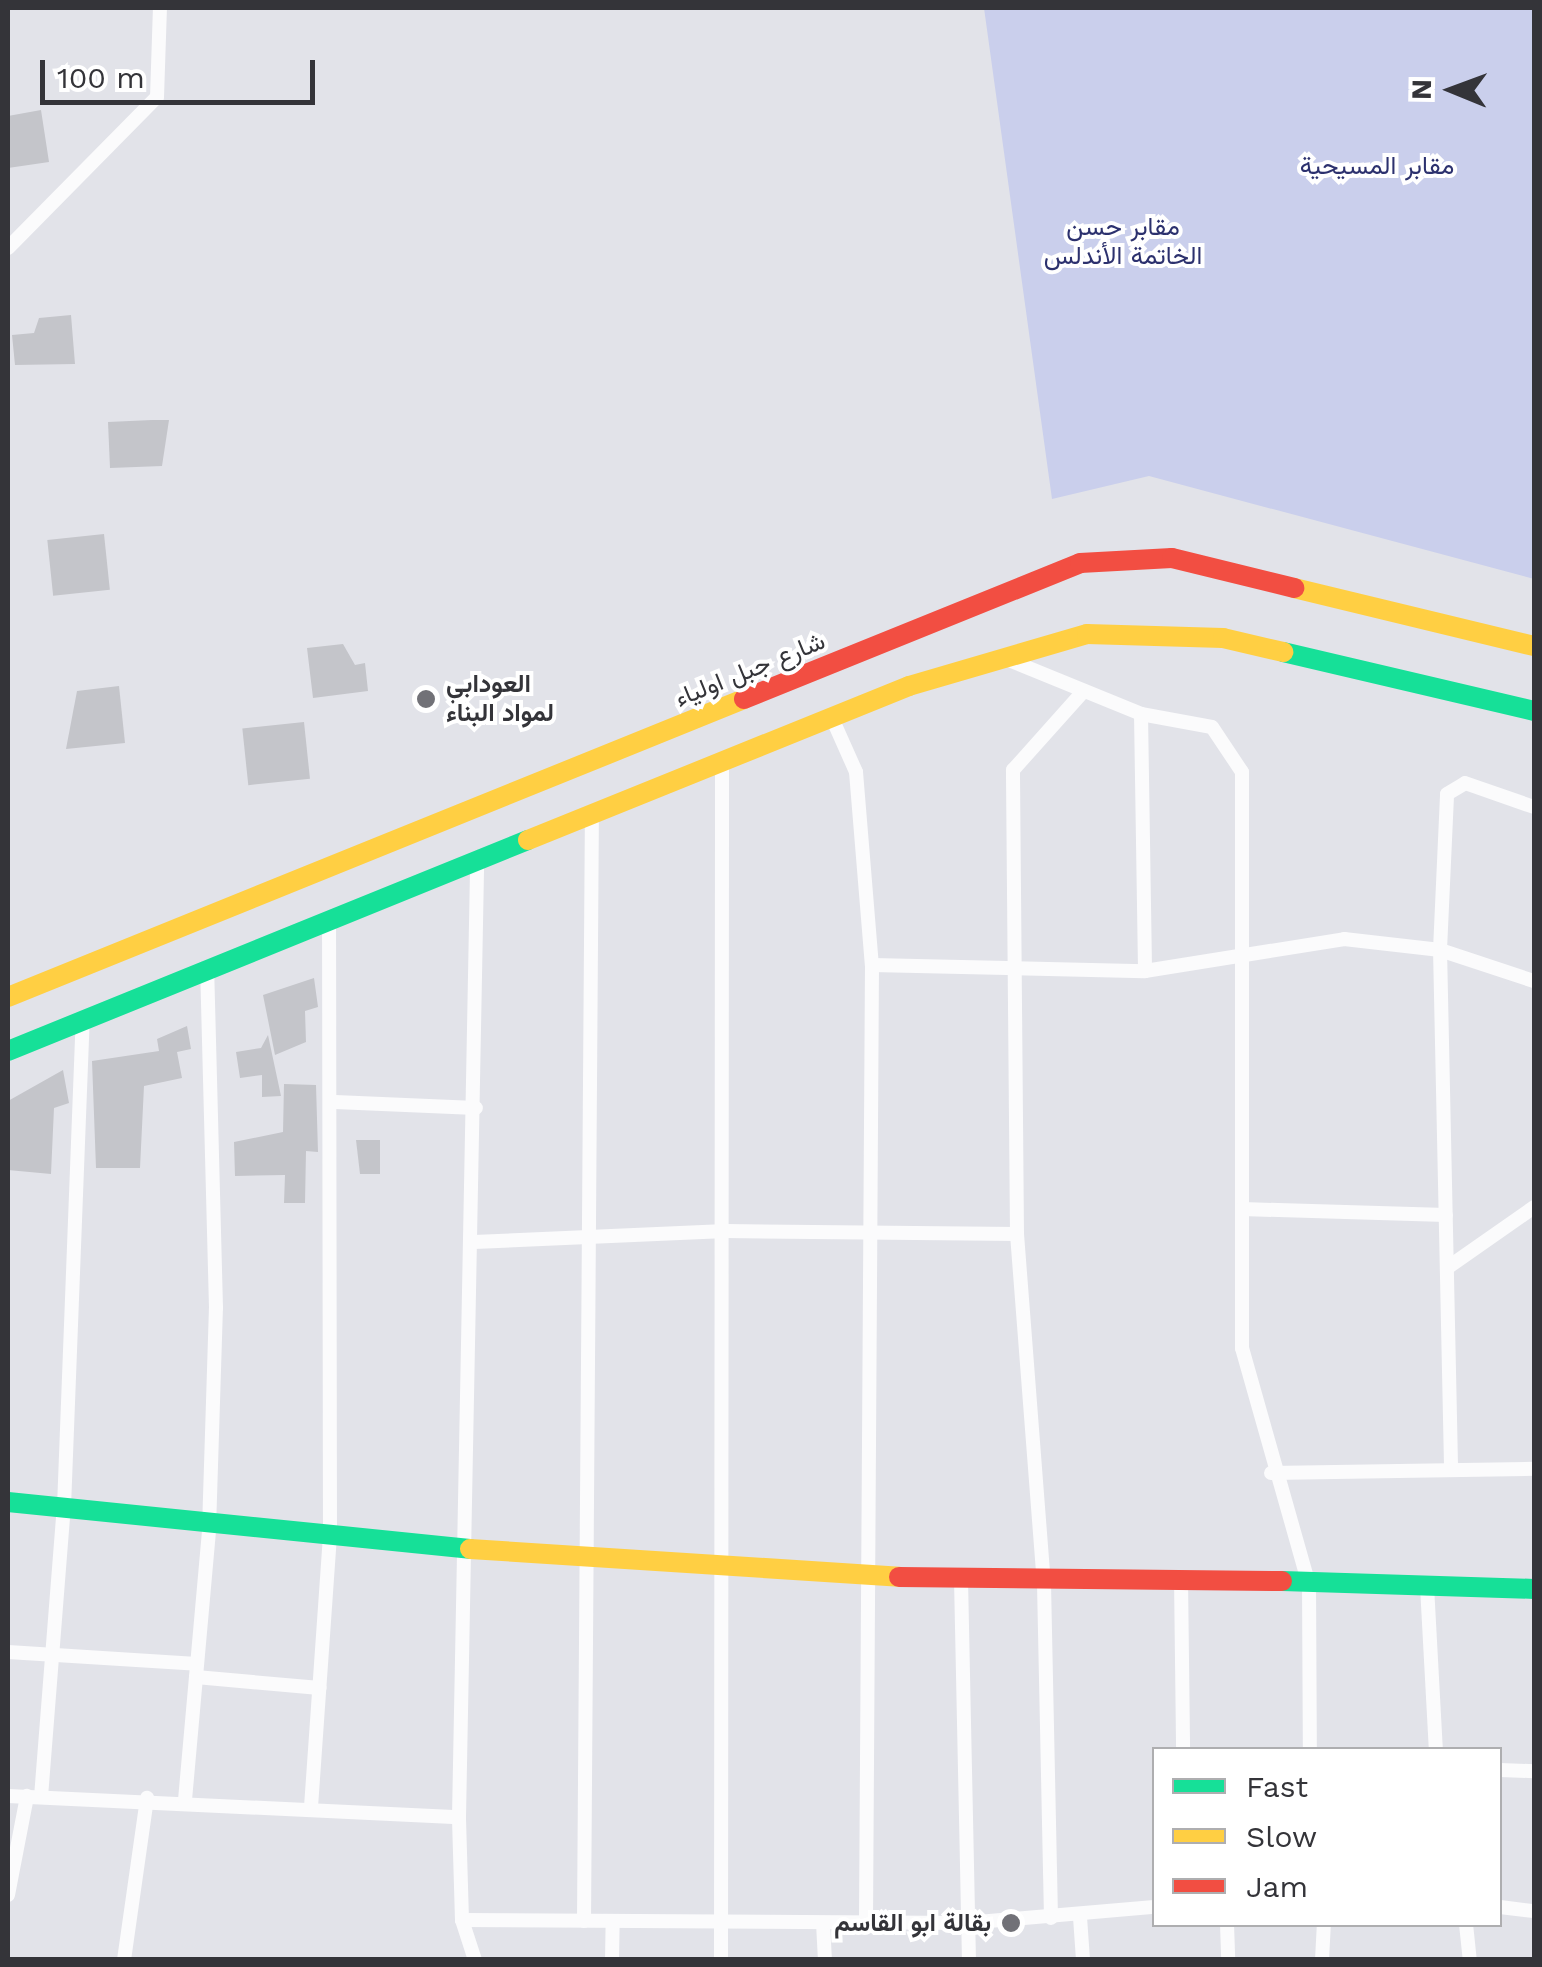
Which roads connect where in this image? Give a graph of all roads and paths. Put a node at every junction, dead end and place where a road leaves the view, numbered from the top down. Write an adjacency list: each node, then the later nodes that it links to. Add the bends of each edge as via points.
1 (160, 8): 2 (street, via 157,98)
2 (8, 248)
3 (1534, 646): 21 (main road, شارع جبل اولياء, via 1172,558 1080,563)
4 (999, 656): 5 (street); 6 (main road, via 1087,634 1224,638); 8 (main road)
5 (1081, 694): 7 (street); 18 (street, via 1013,770)
6 (1534, 710)
7 (1141, 714): 15 (street, via 1212,727 1238,756); 17 (street)
8 (832, 718): 9 (main road); 16 (street, via 856,772)
9 (722, 764): 11 (main road); 29 (street)
10 (1534, 807): 14 (street, via 1465,784 1447,794)
11 (592, 816): 12 (main road); 30 (street)
12 (477, 867): 13 (main road); 25 (street)
13 (329, 924): 19 (main road); 24 (street)
14 (1440, 950): 15 (street, via 1344,939); 20 (street); 28 (street)
15 (1236, 961): 17 (street); 27 (street)
16 (872, 965): 18 (street); 32 (street)
17 (1145, 971): 18 (street)
18 (1010, 974): 31 (street)
19 (207, 976): 22 (main road); 40 (street, via 217,1185)
20 (1534, 981)
21 (8, 997)
22 (83, 1022): 23 (main road); 39 (street)
23 (8, 1051)
24 (335, 1102): 25 (street); 41 (street)
25 (476, 1108): 33 (street)
26 (1534, 1207): 34 (street)
27 (1242, 1209): 28 (street); 37 (street, via 1242,1348)
28 (1446, 1215): 34 (street)
29 (726, 1231): 30 (street); 32 (street); 44 (street)
30 (587, 1234): 33 (street); 43 (street)
31 (1017, 1234): 32 (street); 49 (street)
32 (872, 1237): 45 (street)
33 (474, 1242): 42 (street)
34 (1447, 1268): 35 (street)
35 (1451, 1465): 36 (street); 37 (street)
36 (1534, 1469)
37 (1271, 1473): 48 (street)
38 (8, 1502): 39 (main road)
39 (64, 1506): 40 (main road); 53 (street)
40 (210, 1529): 41 (main road); 54 (street)
41 (330, 1534): 42 (main road); 55 (street)
42 (464, 1544): 43 (main road); 66 (street)
43 (590, 1554): 44 (main road); 75 (street)
44 (728, 1568): 45 (main road); 74 (street)
45 (866, 1572): 47 (main road); 79 (street)
46 (1181, 1578): 48 (main road); 49 (main road); 56 (street)
47 (961, 1579): 49 (main road); 78 (street)
48 (1309, 1584): 50 (main road); 57 (street)
49 (1044, 1585): 72 (street)
50 (1428, 1586): 51 (main road); 58 (street)
51 (1534, 1588)
52 (8, 1652): 53 (street)
53 (54, 1656): 54 (street); 62 (street)
54 (196, 1671): 55 (street); 64 (street)
55 (320, 1688): 65 (street)
56 (1183, 1747)
57 (1310, 1747)
58 (1436, 1747)
59 (1502, 1770): 60 (street)
60 (1534, 1771)
61 (8, 1796): 62 (street)
62 (34, 1796): 63 (street); 67 (street)
63 (148, 1798): 64 (street); 83 (street)
64 (185, 1800): 65 (street)
65 (312, 1806): 66 (street)
66 (459, 1818): 73 (street)
67 (8, 1895)
68 (1152, 1906): 71 (street)
69 (1502, 1907): 70 (street)
70 (1534, 1911)
71 (1080, 1916): 72 (street); 89 (street)
72 (1051, 1918): 78 (street)
73 (462, 1920): 75 (street); 84 (street)
74 (722, 1920): 76 (street); 77 (street); 86 (street)
75 (584, 1921): 76 (street)
76 (614, 1921): 85 (street)
77 (823, 1923): 79 (street); 87 (street)
78 (966, 1923): 79 (street); 88 (street)
79 (866, 1924)
80 (1228, 1927): 90 (street)
81 (1324, 1927): 91 (street)
82 (1466, 1927): 92 (street)
83 (124, 1960)
84 (474, 1960)
85 (612, 1960)
86 (721, 1960)
87 (824, 1960)
88 (969, 1960)
89 (1083, 1960)
90 (1228, 1960)
91 (1322, 1960)
92 (1470, 1960)

